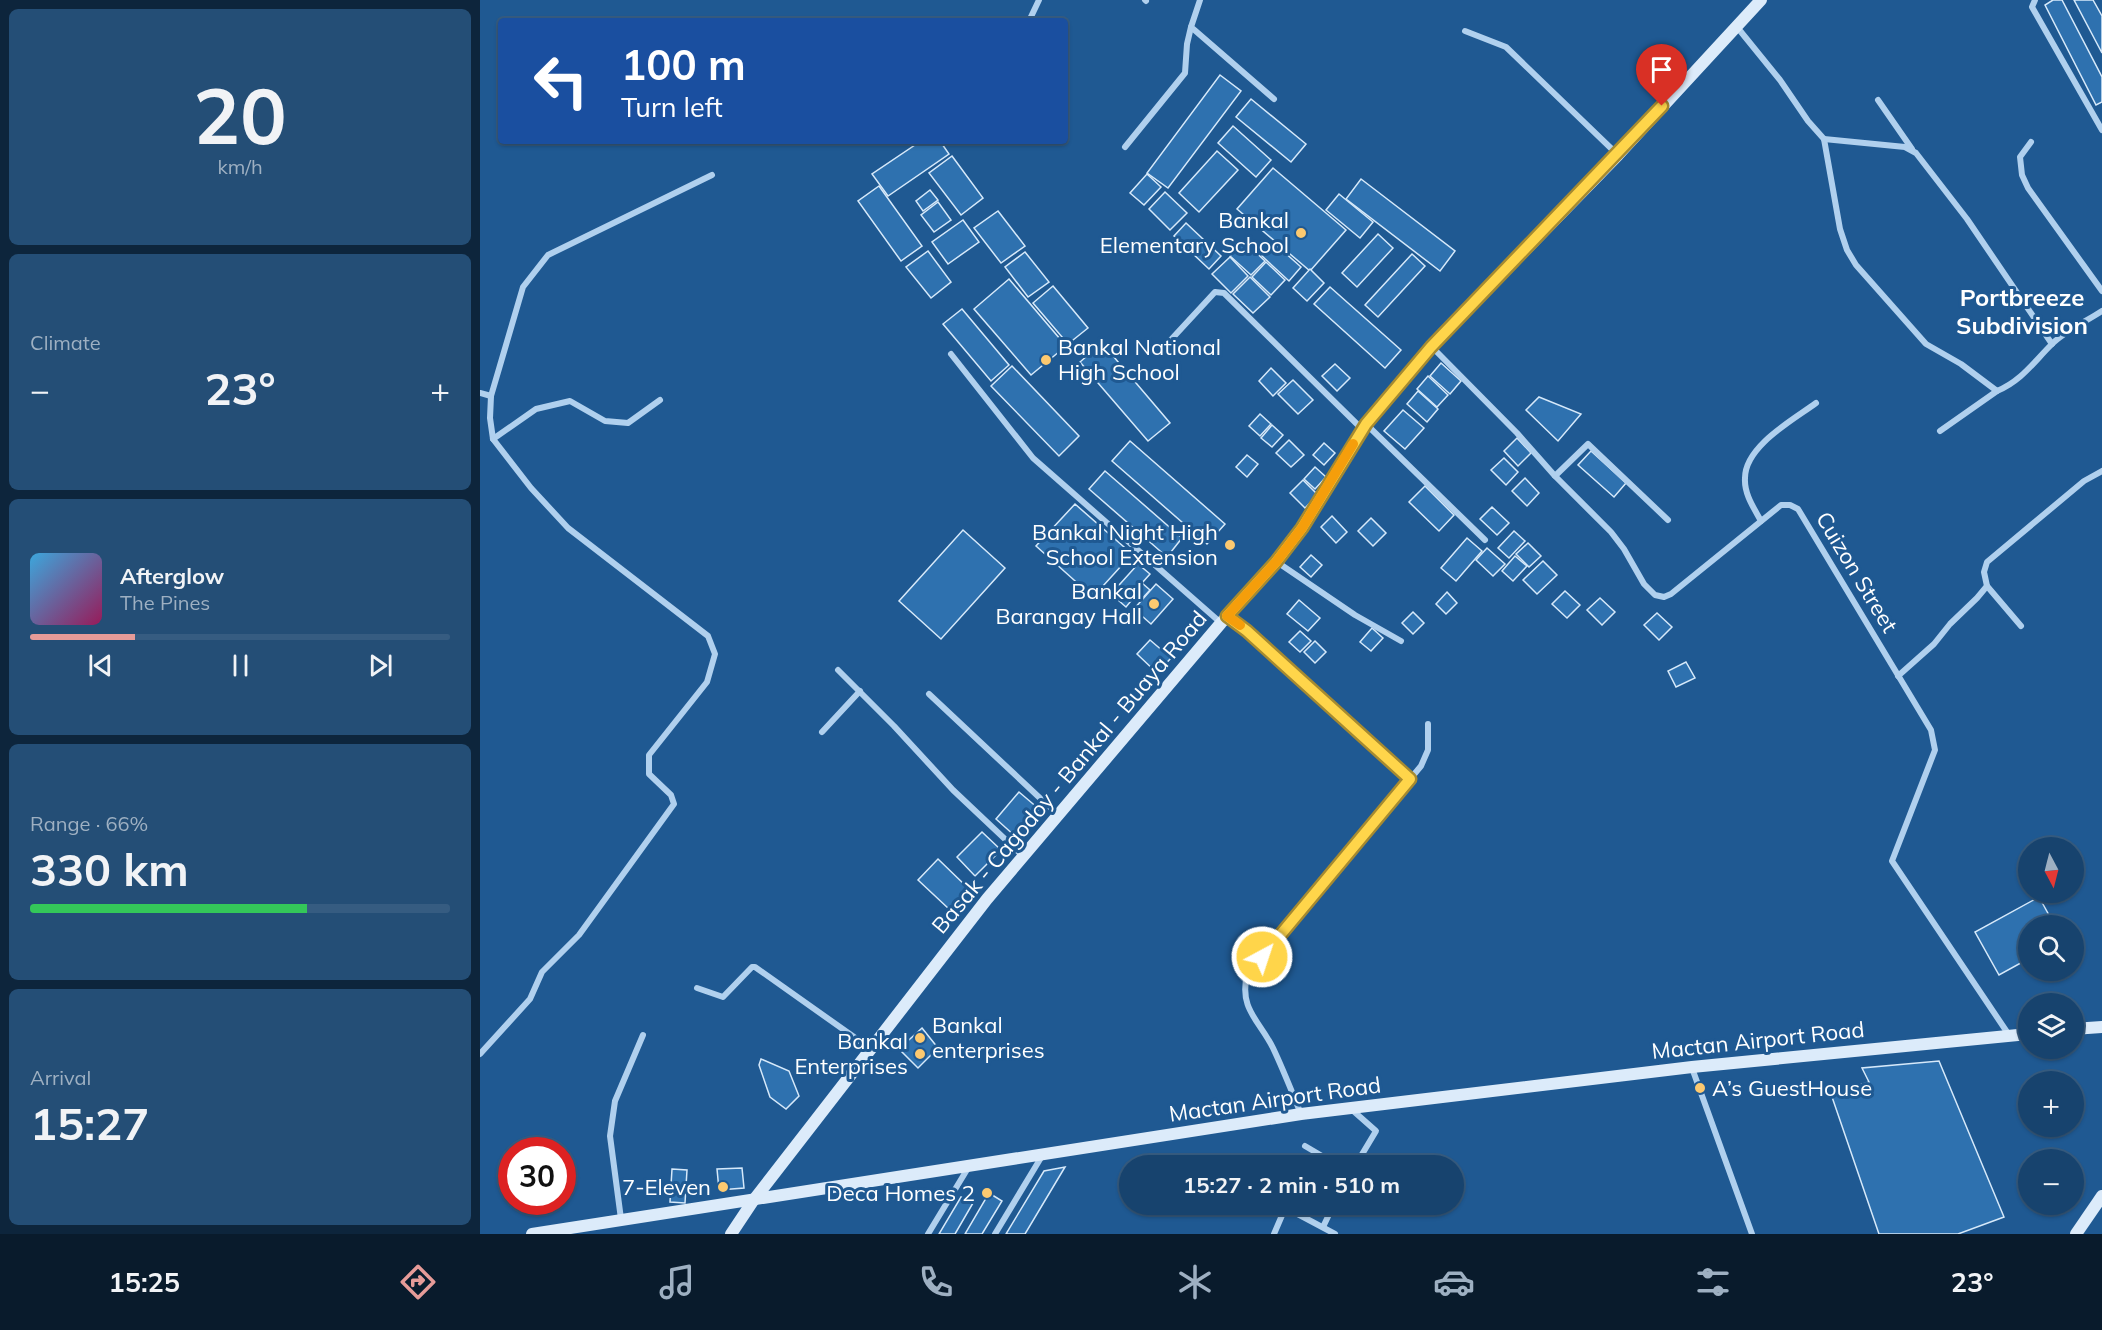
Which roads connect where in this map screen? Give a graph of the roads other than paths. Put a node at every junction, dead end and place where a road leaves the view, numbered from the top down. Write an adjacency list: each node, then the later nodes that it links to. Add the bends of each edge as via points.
1 (1039, 0): 5 (street)
2 (1200, 0): 6 (street)
3 (1761, 0): 7 (street, Basak - Cagodoy - Bankal - Buaya Road)
4 (2035, 0): 11 (street, via 2032,7)
5 (1030, 18)
6 (1191, 27): 9 (street); 14 (street, via 1185,73)
7 (1737, 27): 12 (street); 16 (street, Basak - Cagodoy - Bankal - Buaya Road)
8 (1464, 31): 16 (street, via 1506,47)
9 (1274, 99)
10 (1878, 100): 15 (street)
11 (2102, 130)
12 (1824, 139): 15 (street); 24 (street, via 1840,229 1856,265 1926,344)
13 (2031, 142): 18 (street, via 2020,158 2028,188)
14 (1125, 147)
15 (1912, 150): 21 (street, via 1966,219)
16 (1618, 154): 22 (street, Basak - Cagodoy - Bankal - Buaya Road)
17 (712, 176): 26 (street, via 548,255 524,287)
18 (2102, 291)
19 (2102, 311): 21 (street)
20 (1167, 344): 29 (street, via 1215,292 1224,293)
21 (2052, 344): 24 (street, via 2029,370)
22 (1431, 347): 29 (street, Basak - Cagodoy - Bankal - Buaya Road); 33 (street, Cuizon Street)
23 (951, 354): 39 (street, via 1033,458)
24 (1997, 391): 30 (street)
25 (480, 393): 26 (street)
26 (491, 396): 31 (street)
27 (660, 400): 31 (street, via 628,423 605,421 570,400 537,409)
28 (1816, 403): 35 (street, via 1764,441 1747,465 1747,494)
29 (1364, 426): 36 (street); 37 (street, Basak - Cagodoy - Bankal - Buaya Road, via 1302,528)
30 (1940, 431)
31 (493, 439): 58 (street, via 568,528 708,636 715,654 707,682 649,755 649,774 671,795 674,804 579,935 542,972 530,999)
32 (2102, 471): 38 (street, via 2084,481 1987,562)
33 (1555, 476): 34 (street, via 1588,444); 35 (street, Cuizon Street, via 1611,532 1644,584 1655,595 1664,597)
34 (1668, 520)
35 (1761, 521): 43 (street, Cuizon Street, via 1781,505 1798,509)
36 (1485, 540)
37 (1276, 562): 39 (street, Basak - Cagodoy - Bankal - Buaya Road); 41 (street)
38 (1987, 586): 40 (street); 43 (street, via 1934,644)
39 (1224, 619): 48 (street, via 1247,631); 49 (street, Basak - Cagodoy - Bankal - Buaya Road)
40 (2021, 626)
41 (1401, 641)
42 (838, 670): 44 (street)
43 (1898, 676): 56 (street, Cuizon Street, via 1931,730 1935,750 1892,861)
44 (860, 691): 47 (street); 50 (street, via 953,790)
45 (929, 694): 49 (street)
46 (1428, 724): 48 (street, via 1428,750)
47 (822, 732)
48 (1410, 779): 61 (street, via 1247,975 1244,989 1251,1015 1272,1046)
49 (1058, 815): 50 (street, Basak - Cagodoy - Bankal - Buaya Road)
50 (1023, 856): 57 (street, Basak - Cagodoy - Bankal - Buaya Road)
51 (697, 988): 57 (street, via 723,997 752,967 759,968)
52 (2102, 1027): 53 (street)
53 (2084, 1028)
54 (643, 1035): 70 (street, via 615,1101 610,1136)
55 (2018, 1035): 56 (street, Mactan Airport Road)
56 (2009, 1036): 59 (street, Mactan Airport Road)
57 (872, 1050): 68 (street, Basak - Cagodoy - Bankal - Buaya Road)
58 (480, 1054)
59 (1692, 1067): 60 (street, Mactan Airport Road); 78 (street)
60 (1350, 1108): 61 (street, Mactan Airport Road); 64 (street, via 1376,1131)
61 (1301, 1114): 65 (street, Mactan Airport Road)
62 (1305, 1146): 63 (street)
63 (1320, 1155)
64 (1361, 1155)
65 (1042, 1156): 66 (street, Mactan Airport Road); 75 (street)
66 (969, 1167): 68 (street, Mactan Airport Road); 74 (street)
67 (2102, 1196): 79 (street)
68 (753, 1201): 70 (street, Mactan Airport Road); 73 (street, Basak - Cagodoy - Bankal - Buaya Road)
69 (1329, 1215): 71 (street)
70 (621, 1219): 72 (street, Mactan Airport Road)
71 (1323, 1227): 76 (street, via 1292,1211 1283,1213); 77 (street)
72 (532, 1234)
73 (731, 1234)
74 (928, 1234)
75 (995, 1234)
76 (1274, 1234)
77 (1335, 1234)
78 (1752, 1234)
79 (2076, 1234)

